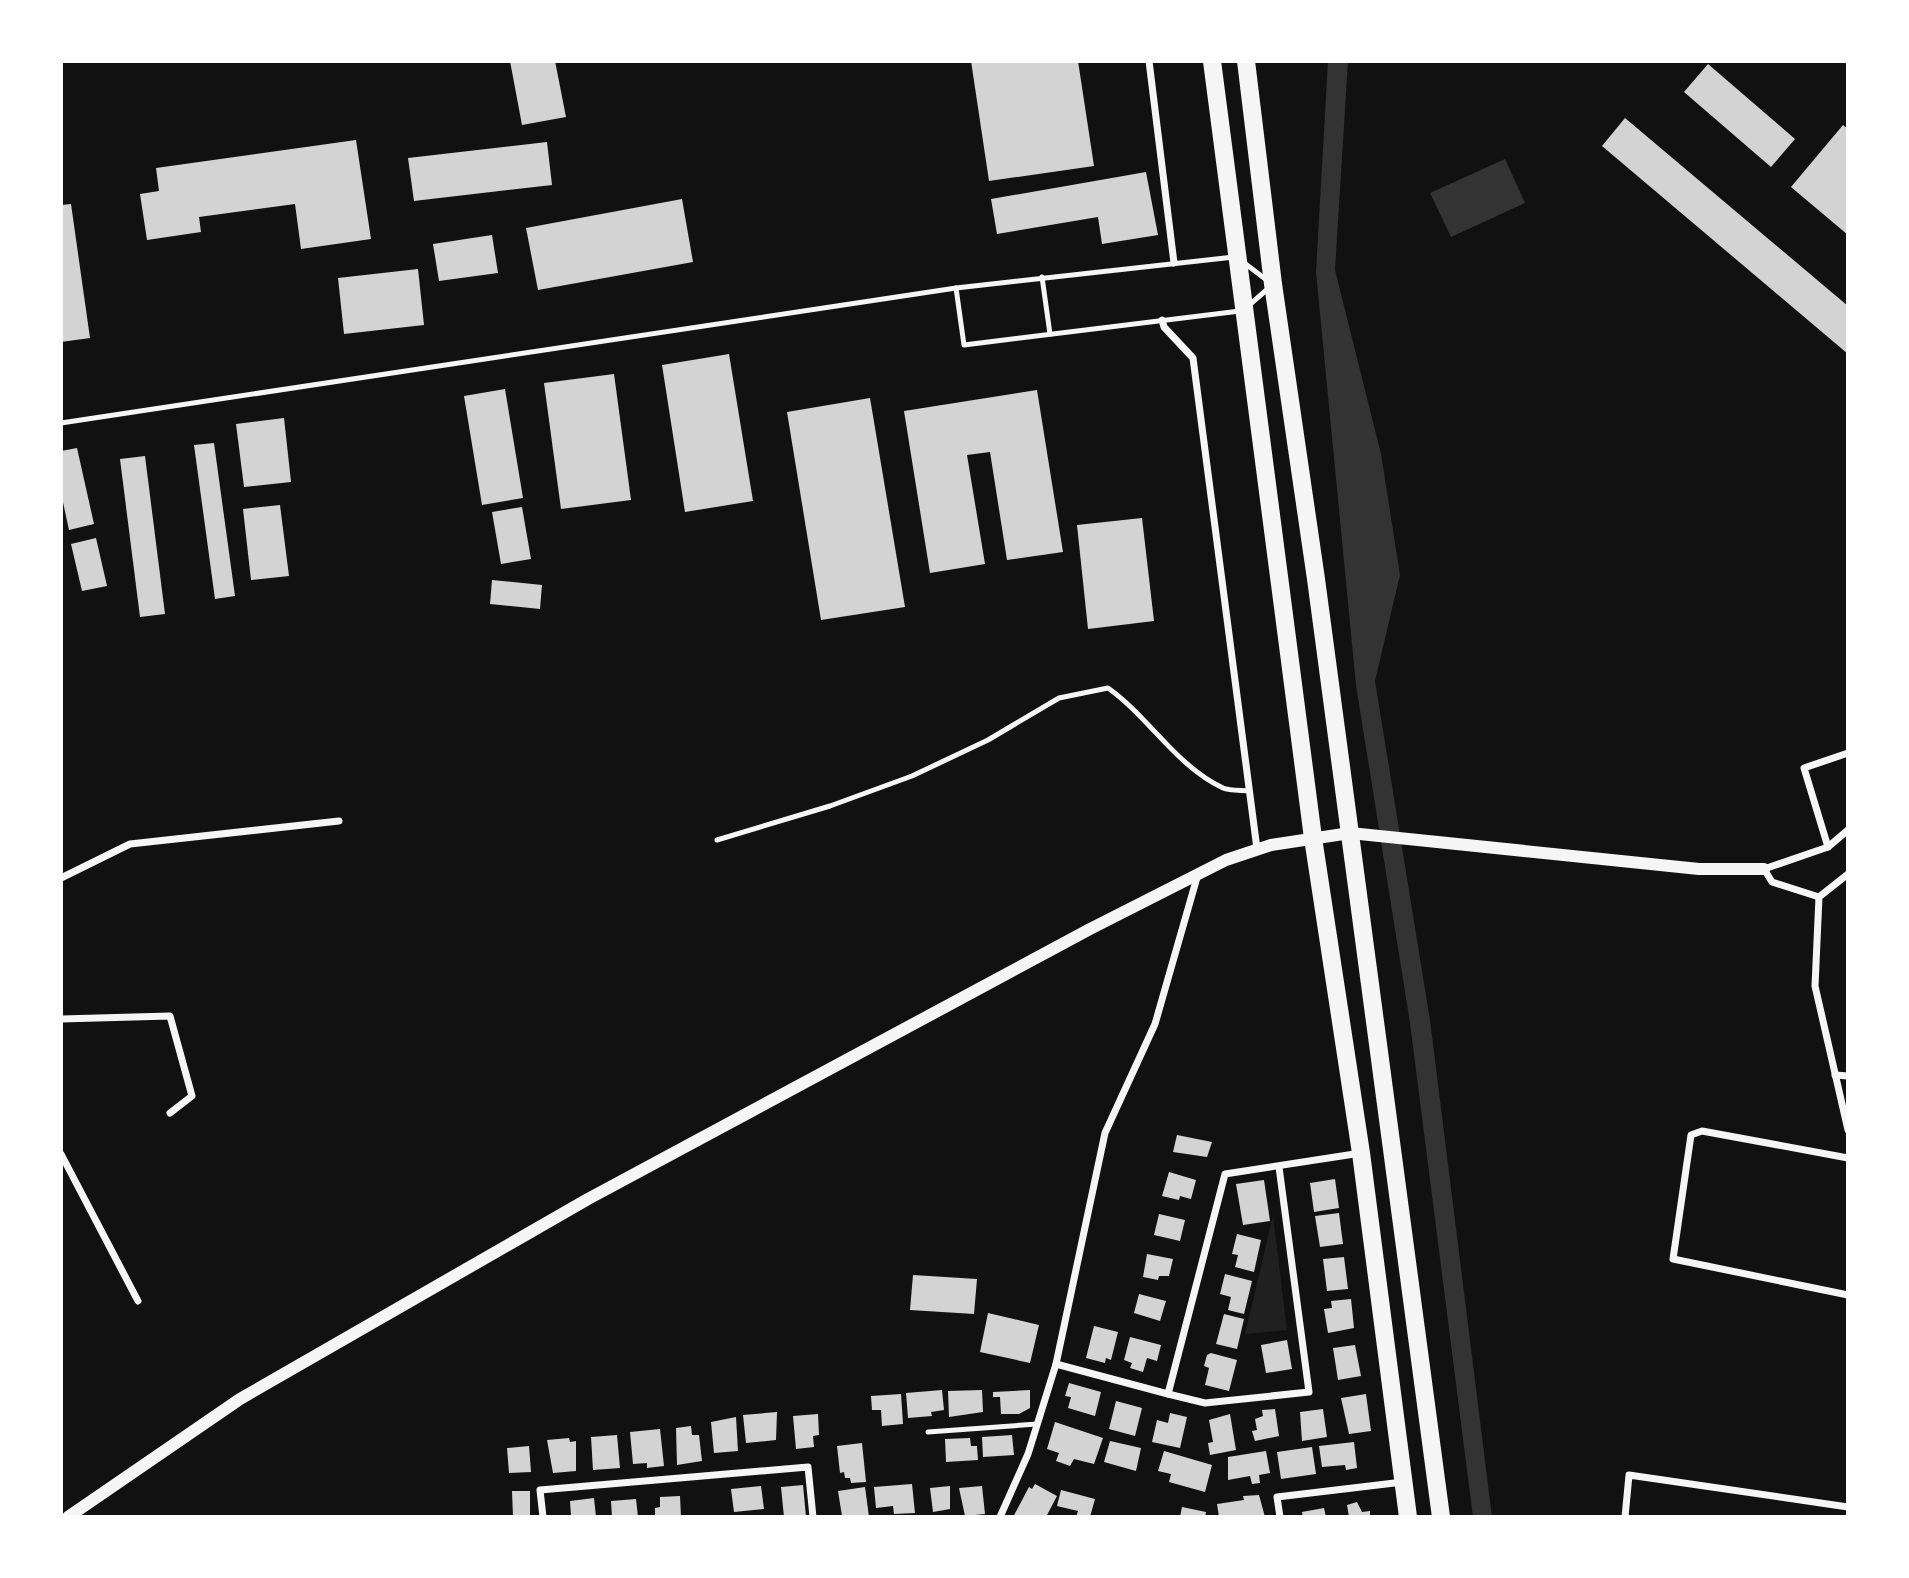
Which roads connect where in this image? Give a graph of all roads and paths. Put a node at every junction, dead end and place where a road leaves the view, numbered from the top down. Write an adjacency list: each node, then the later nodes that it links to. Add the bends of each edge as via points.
1 (1149, 61): 5 (street)
2 (1212, 61): 4 (highway)
3 (1246, 61): 7 (highway)
4 (1236, 257): 5 (lane); 7 (lane); 9 (highway)
5 (1174, 262): 6 (lane)
6 (1042, 277): 8 (lane); 11 (lane)
7 (1273, 284): 9 (lane); 17 (highway)
8 (956, 288): 11 (lane, via 964,345); 12 (lane)
9 (1243, 311): 10 (lane); 18 (highway)
10 (1162, 320): 11 (lane); 14 (street, via 1193,358)
11 (1050, 334)
12 (61, 423)
13 (1848, 753): 20 (street, via 1804,768)
14 (1250, 791): 19 (lane, via 1224,789 1180,757 1108,688 1059,698 988,740 912,776); 21 (street)
15 (339, 821): 25 (street, via 130,844)
16 (1848, 830): 20 (street)
17 (1350, 833): 18 (street); 22 (street, via 1699,869); 50 (highway)
18 (1313, 838): 21 (street); 32 (highway)
19 (717, 840)
20 (1829, 846): 22 (street)
21 (1257, 849): 23 (street)
22 (1764, 869): 26 (street, via 1772,882)
23 (1198, 873): 38 (street, via 1155,1024 1105,1133); 44 (street, via 588,1199 240,1399)
24 (1848, 874): 26 (street)
25 (61, 878)
26 (1819, 897): 28 (street, via 1815,986)
27 (61, 1019): 30 (street, via 170,1016 192,1096)
28 (1835, 1075): 29 (street); 31 (street)
29 (1848, 1076)
30 (170, 1113)
31 (1848, 1130)
32 (1361, 1153): 35 (street); 42 (highway)
33 (61, 1154): 37 (street)
34 (1848, 1158): 36 (street, via 1702,1131 1691,1135 1673,1259)
35 (1279, 1167): 39 (street, via 1225,1174); 39 (street, via 1309,1392 1205,1404)
36 (1848, 1295)
37 (138, 1301)
38 (1056, 1364): 39 (street); 40 (street)
39 (1168, 1394)
40 (1037, 1424): 41 (lane); 47 (street)
41 (928, 1432)
42 (1403, 1482): 48 (street, via 1277,1497); 49 (highway)
43 (1848, 1507): 51 (street, via 1629,1475)
44 (68, 1517)
45 (543, 1517): 46 (street, via 540,1490 808,1467)
46 (813, 1517)
47 (1000, 1517)
48 (1280, 1517)
49 (1408, 1517)
50 (1441, 1517)
51 (1625, 1517)

